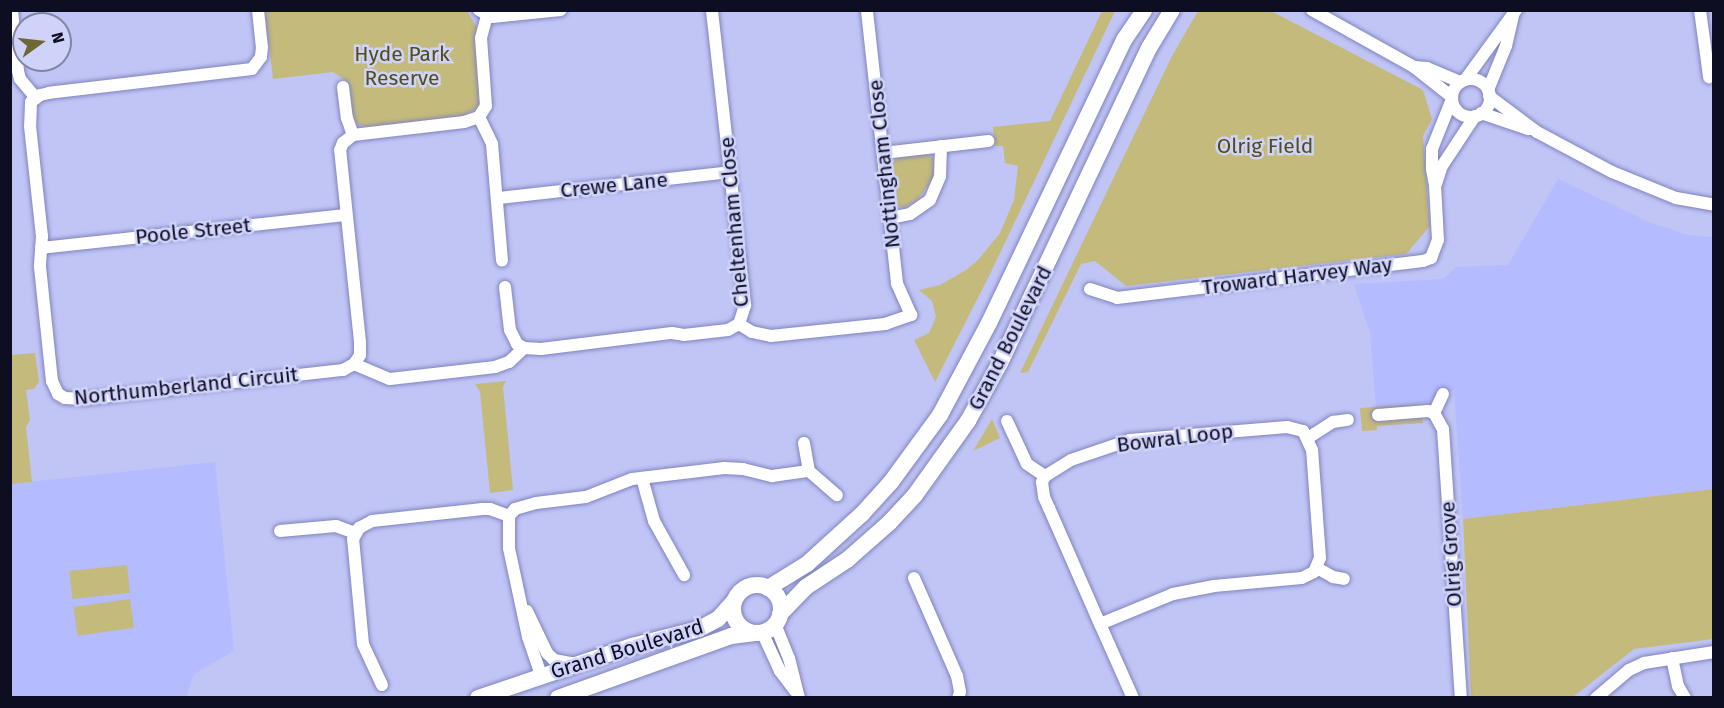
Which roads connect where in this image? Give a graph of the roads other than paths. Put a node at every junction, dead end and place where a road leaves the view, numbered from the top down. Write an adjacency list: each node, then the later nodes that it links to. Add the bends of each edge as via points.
1 (12, 10): 17 (street, via 18,70)
2 (258, 10): 17 (street, via 261,57 252,69 49,93)
3 (561, 10): 10 (street, via 500,17)
4 (712, 10): 26 (street, Cheltenham Close)
5 (867, 10): 25 (street, Nottingham Close)
6 (1144, 10): 57 (street, Grand Boulevard, via 1124,40 989,323 940,415 862,514 807,564)
7 (1172, 10): 61 (street, Grand Boulevard, via 1149,48 1000,363 968,421 931,474 889,523 847,560 806,588)
8 (1312, 10): 12 (street)
9 (1700, 10): 13 (street)
10 (483, 13): 20 (street, via 486,106)
11 (1514, 13): 14 (street); 16 (street)
12 (1414, 67): 14 (street); 18 (street)
13 (1709, 77)
14 (1462, 81): 16 (street, via 1481,82); 18 (street)
15 (343, 87): 22 (street)
16 (1488, 93): 19 (street, via 1486,109); 21 (street)
17 (36, 98): 32 (street, Northumberland Circuit, via 30,107 30,126)
18 (1452, 98): 19 (street, via 1463,115); 27 (street, Troward Harvey Way, via 1432,149)
19 (1478, 114): 21 (street); 27 (street, Troward Harvey Way, via 1442,166)
20 (479, 117): 22 (street); 28 (street, via 492,144)
21 (1538, 132): 29 (street, via 1648,188)
22 (353, 135): 30 (street, via 340,150)
23 (988, 141): 24 (street)
24 (940, 146): 25 (street); 31 (street, via 940,176 930,200 910,214)
25 (883, 153): 31 (street, Nottingham Close)
26 (730, 172): 28 (street, Crewe Lane); 36 (street, Cheltenham Close, via 745,304)
27 (1436, 185): 35 (street, Troward Harvey Way, via 1438,240 1431,258 1423,261 1117,298)
28 (499, 198): 33 (street)
29 (1713, 205)
30 (346, 214): 32 (street, Poole Street); 38 (street, via 360,342 360,355)
31 (890, 218): 36 (street, Nottingham Close, via 897,283 911,315 876,325 771,336)
32 (41, 248): 38 (street, Northumberland Circuit, via 52,381 65,399 342,370)
33 (502, 261)
34 (505, 287): 37 (street, via 510,330 517,344)
35 (1090, 289)
36 (739, 324): 37 (street, Cheltenham Close, via 728,330 684,335)
37 (524, 348): 38 (street, via 509,362 495,367 390,379)
38 (354, 364)
39 (1443, 394): 40 (street)
40 (1434, 413): 41 (street); 72 (street, Olrig Grove, via 1443,429)
41 (1378, 415)
42 (1348, 420): 44 (street, via 1333,422)
43 (1006, 421): 47 (street, via 1027,464)
44 (1308, 438): 47 (street, Bowral Loop, via 1299,429 1287,427 1130,440 1081,456); 53 (street, via 1320,558)
45 (804, 443): 46 (street)
46 (810, 471): 48 (street, via 772,476 724,468); 49 (street)
47 (1045, 476): 60 (street, via 1044,497)
48 (642, 478): 50 (street, via 586,497 524,505); 54 (street, via 654,521)
49 (837, 495)
50 (509, 516): 52 (street, via 482,509 372,521); 58 (street, via 509,548)
51 (279, 531): 52 (street, via 336,526)
52 (355, 532): 66 (street, via 363,644)
53 (1317, 568): 56 (street); 60 (street, via 1302,578 1173,594)
54 (684, 575)
55 (914, 578): 70 (street, via 957,676)
56 (1344, 579)
57 (768, 588): 59 (street, via 748,586); 61 (street, via 778,599)
58 (521, 600): 64 (street, via 547,653 554,660); 65 (street)
59 (734, 601): 61 (street, via 737,623 742,628); 64 (street, Grand Boulevard, via 718,619 699,629)
60 (1100, 624): 71 (street)
61 (768, 626): 67 (street, Grand Boulevard); 68 (street, via 789,658)
62 (1713, 652): 63 (street)
63 (1672, 658): 73 (street, via 1635,666); 74 (street, via 1678,686)
64 (576, 664): 65 (street, Grand Boulevard)
65 (541, 675): 67 (street); 69 (street, Grand Boulevard)
66 (382, 685)
67 (564, 695)
68 (799, 697)
69 (478, 698)
70 (958, 698)
71 (1133, 698)
72 (1461, 698)
73 (1596, 698)
74 (1686, 698)

